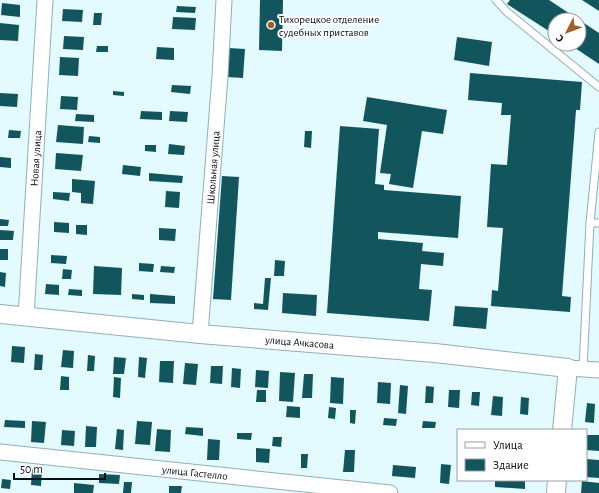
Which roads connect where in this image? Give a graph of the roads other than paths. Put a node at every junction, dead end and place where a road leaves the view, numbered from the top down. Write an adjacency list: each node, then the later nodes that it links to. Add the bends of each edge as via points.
1 (45, 0): 9 (street, Новая улица)
2 (224, 0): 10 (street, Школьная улица)
3 (496, 0): 4 (lane, via 507,12)
4 (599, 87)
5 (599, 132): 6 (lane)
6 (590, 223): 7 (lane); 11 (lane)
7 (599, 223)
8 (0, 314): 9 (street, улица Ачкасова)
9 (26, 317): 10 (street, улица Ачкасова)
10 (200, 334): 11 (street, улица Ачкасова, via 435,353)
11 (575, 369): 12 (street, улица Ачкасова); 13 (street)
12 (599, 370)
13 (562, 429)
14 (0, 452): 16 (street, улица Гастелло)
15 (557, 481): 17 (street)
16 (390, 493)
17 (556, 493)

